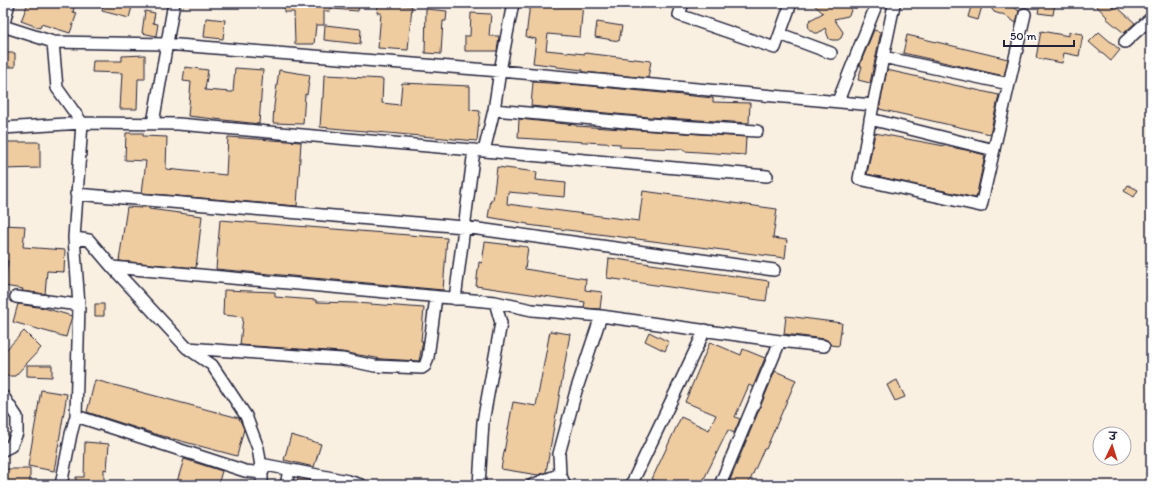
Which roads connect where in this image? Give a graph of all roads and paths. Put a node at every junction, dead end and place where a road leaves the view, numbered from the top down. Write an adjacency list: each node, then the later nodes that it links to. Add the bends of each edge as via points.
1 (9, 3): 10 (street)
2 (174, 3): 14 (street)
3 (513, 3): 17 (street)
4 (683, 3): 11 (street, via 679,15 775,48)
5 (791, 3): 11 (street)
6 (877, 3): 19 (street)
7 (894, 5): 16 (street)
8 (1025, 14): 18 (street)
9 (1151, 18): 13 (street)
10 (3, 26): 12 (street)
11 (780, 34): 15 (street)
12 (53, 42): 14 (street); 23 (street, via 57,88)
13 (1125, 42)
14 (166, 44): 17 (street); 24 (street)
15 (831, 52)
16 (883, 57): 18 (street); 20 (street)
17 (500, 71): 19 (street); 21 (street)
18 (1009, 84): 28 (street)
19 (838, 101): 20 (street)
20 (872, 104): 22 (street)
21 (494, 110): 26 (street); 27 (street)
22 (870, 119): 28 (street); 28 (street, via 859,179 981,206)
23 (82, 123): 24 (street); 25 (street); 30 (street)
24 (152, 123): 27 (street)
25 (3, 128)
26 (757, 131)
27 (479, 150): 29 (street); 31 (street)
28 (994, 150)
29 (766, 176)
30 (76, 194): 31 (street); 32 (street)
31 (464, 227): 34 (street); 37 (street)
32 (74, 238): 33 (street, via 89,240); 39 (street)
33 (112, 267): 36 (street); 44 (street)
34 (774, 270)
35 (16, 297): 39 (street)
36 (436, 297): 37 (street); 44 (street, via 428,357 422,368)
37 (455, 299): 38 (street)
38 (495, 302): 40 (street, via 532,310); 55 (street, via 501,323 483,422)
39 (79, 305): 46 (street)
40 (601, 316): 41 (street); 50 (street, via 576,391 559,454)
41 (705, 330): 42 (street); 58 (street)
42 (780, 341): 43 (street); 59 (street)
43 (824, 346)
44 (187, 348): 49 (street, via 212,365 246,416 258,448)
45 (3, 396): 47 (street, via 17,417 17,433 11,446)
46 (76, 416): 49 (street, via 245,471); 51 (street)
47 (3, 450)
48 (289, 470): 49 (street, via 266,465); 53 (street); 54 (street)
49 (262, 473): 52 (street)
50 (560, 474): 56 (street); 57 (street)
51 (61, 485)
52 (262, 485)
53 (286, 485)
54 (361, 485)
55 (479, 485)
56 (532, 485)
57 (565, 485)
58 (630, 485)
59 (720, 485)

